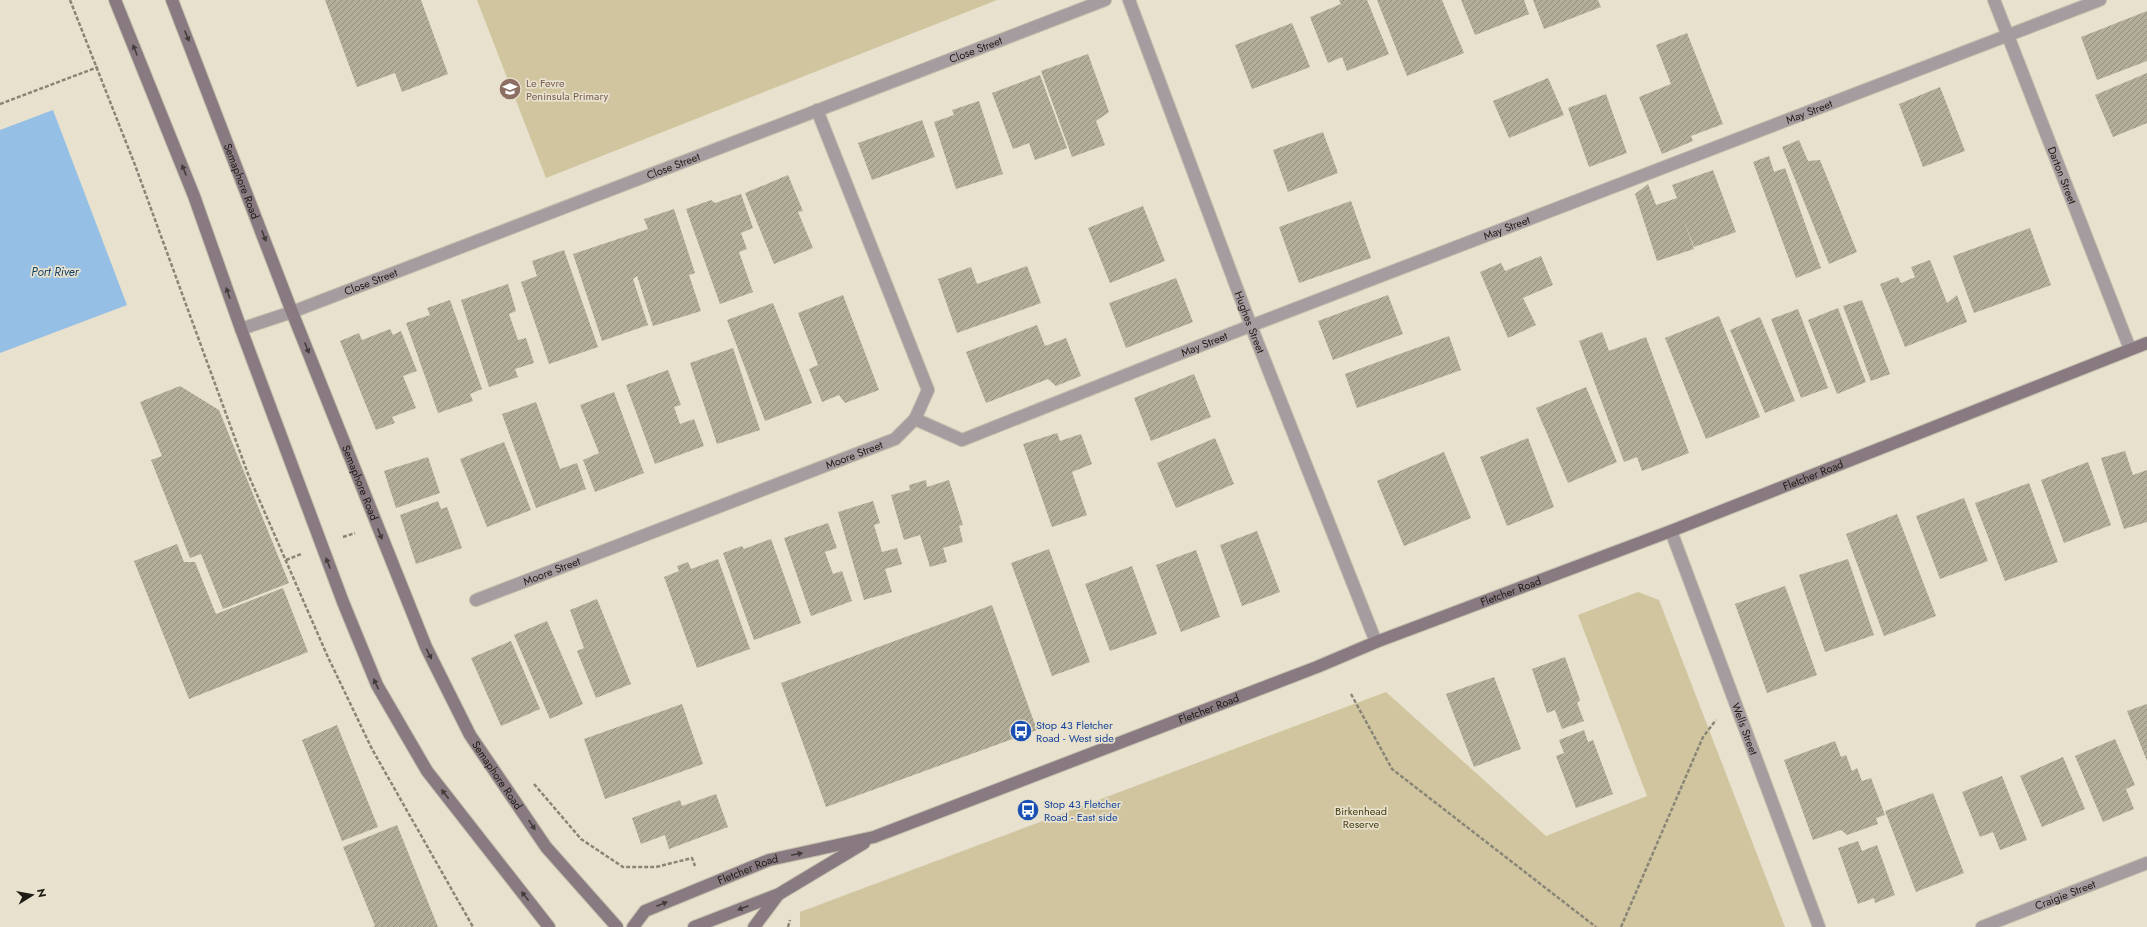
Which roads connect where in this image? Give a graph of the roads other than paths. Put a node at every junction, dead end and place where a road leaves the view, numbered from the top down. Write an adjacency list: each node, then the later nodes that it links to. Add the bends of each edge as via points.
1 (115, 0): 11 (main road, one-way to 1, via 194,196)
2 (172, 0): 9 (main road, Semaphore Road, one-way to 9)
3 (1105, 0): 8 (street, Close Street)
4 (1129, 0): 10 (street, Hughes Street)
5 (1994, 0): 7 (street, Darton Street)
6 (2100, 0): 7 (street, May Street)
7 (2008, 36): 10 (street, May Street); 13 (street, Darton Street)
8 (817, 110): 9 (street, Close Street); 14 (street, Moore Street, via 928,390)
9 (292, 312): 11 (street, Close Street); 22 (main road, Semaphore Road, one-way to 22, via 426,647 470,735 546,847)
10 (1251, 326): 14 (street, May Street, via 962,440); 17 (street, Hughes Street)
11 (241, 329): 21 (main road, one-way to 11, via 427,771 376,685)
12 (2147, 343): 13 (main road, Fletcher Road)
13 (2130, 350): 15 (main road, Fletcher Road)
14 (915, 418): 16 (street, Moore Street, via 895,439)
15 (1671, 531): 17 (main road, Fletcher Road); 26 (street, Wells Street)
16 (476, 600)
17 (1376, 642): 18 (main road, Fletcher Road, via 1310,670)
18 (874, 837): 20 (main road, Fletcher Road); 23 (main road, Fletcher Road, one-way to 18, via 645,911 769,860)
19 (2147, 862): 27 (street, Craigie Street)
20 (779, 894): 24 (main road, Fletcher Road, one-way to 24); 25 (main road)
21 (549, 927)
22 (617, 927)
23 (633, 927)
24 (694, 927)
25 (754, 927)
26 (1819, 927)
27 (1982, 927)

